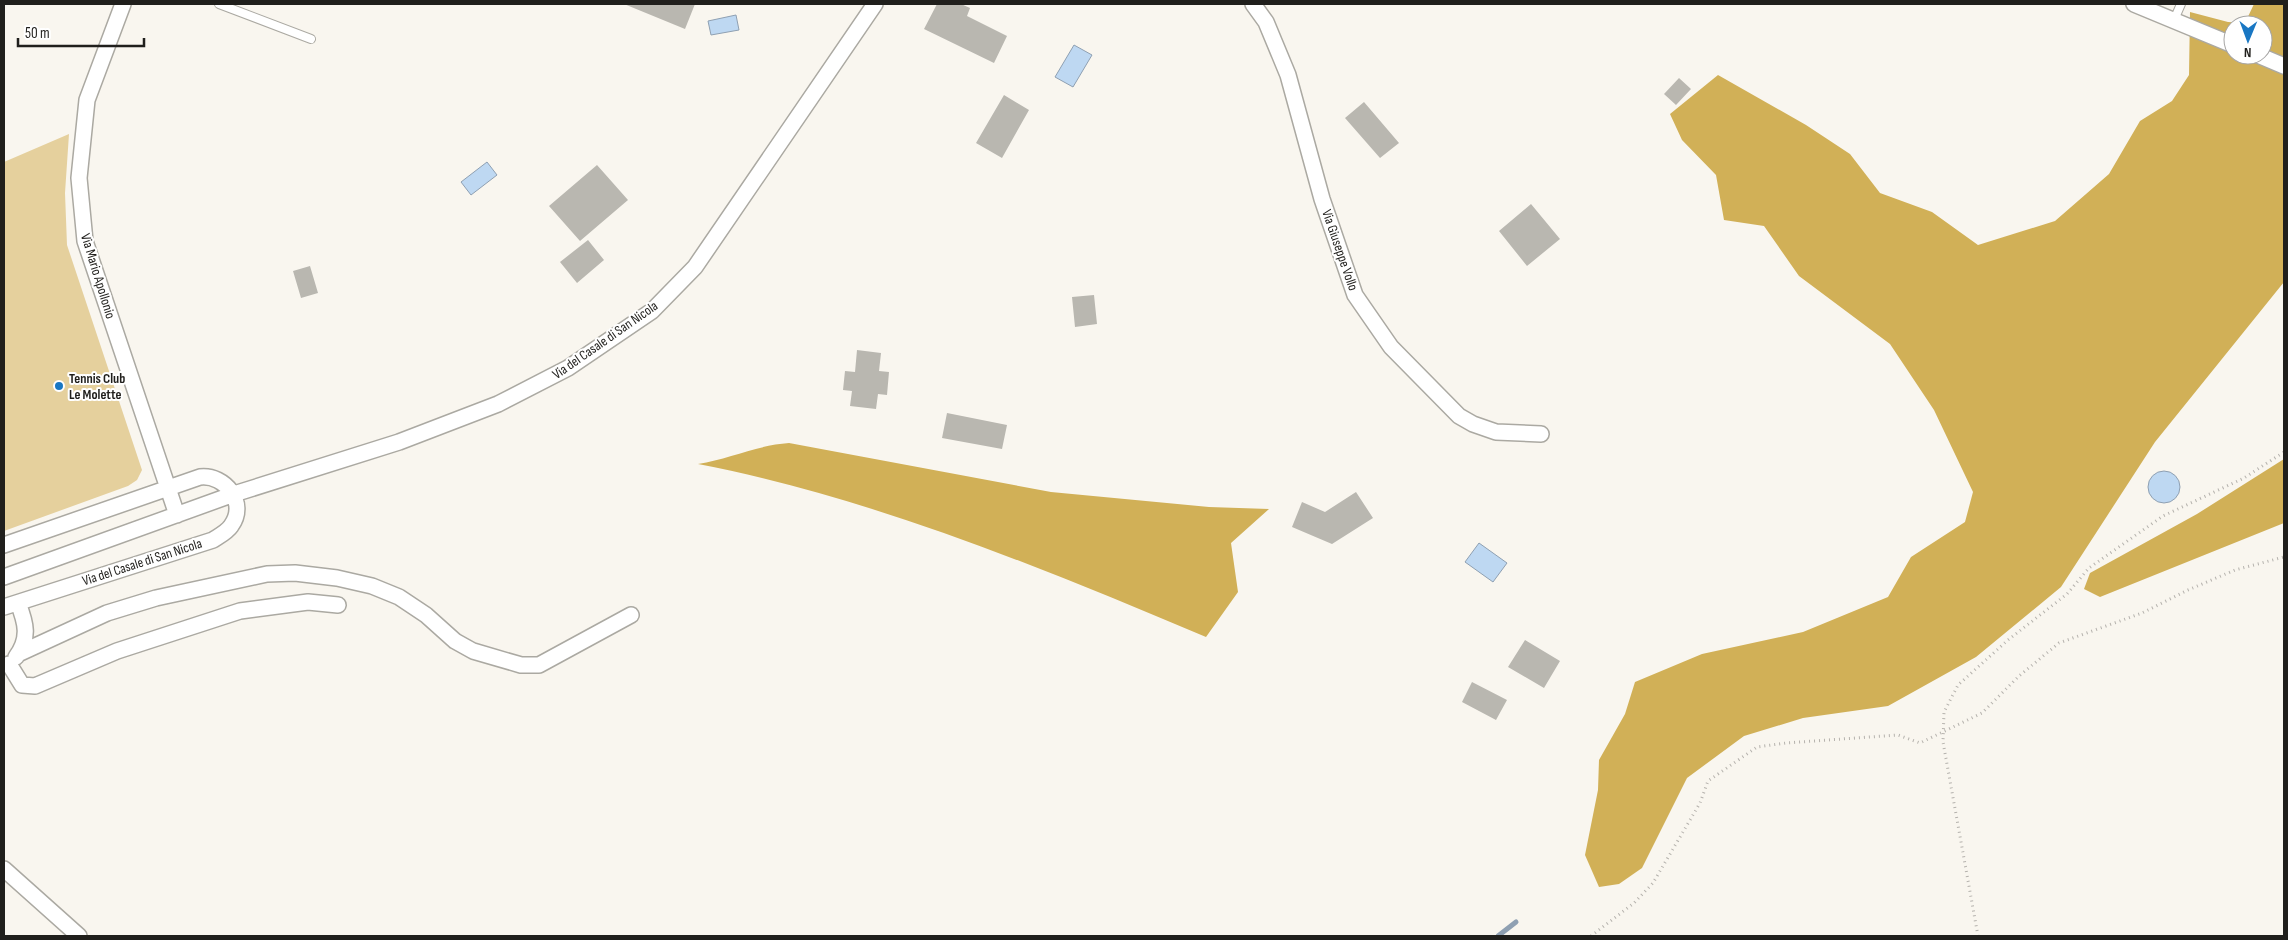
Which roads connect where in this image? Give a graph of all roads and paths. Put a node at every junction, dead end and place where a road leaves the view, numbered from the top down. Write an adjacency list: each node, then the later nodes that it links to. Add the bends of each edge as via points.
1 (123, 4): 12 (street, Via Mario Apollonio, via 88,100 78,178 85,241)
2 (219, 4): 8 (lane)
3 (875, 4): 13 (street, Via del Casale di San Nicola, via 695,267 652,310 568,368 498,404 399,442)
4 (1253, 4): 10 (street, Via Giuseppe Vollo, via 1266,22 1288,75 1322,199 1355,295 1391,347 1459,416 1496,432)
5 (2134, 4): 7 (street)
6 (2181, 4): 7 (lane)
7 (2174, 20): 9 (street)
8 (311, 39)
9 (2223, 40)
10 (1541, 434)
11 (2284, 452): 22 (path, via 2244,478 2163,516 2089,568 2067,594 2008,640 1958,685 1944,712)
12 (168, 487): 13 (street, via 207,476 220,480); 14 (street, Via Mario Apollonio); 15 (street)
13 (234, 494): 14 (street, Via del Casale di San Nicola); 18 (street, Via del Casale di San Nicola, via 235,519 228,530 213,540)
14 (177, 515): 17 (street, Via del Casale di San Nicola)
15 (4, 545)
16 (2284, 557): 22 (path, via 2235,570 2142,613 2058,643 1982,713)
17 (4, 577)
18 (11, 605): 21 (street, Via del Casale di San Nicola, via 26,630 24,643)
19 (338, 605): 21 (street, via 308,602 240,611 117,651 35,686 22,685)
20 (631, 615): 21 (street, via 539,665 521,665 473,651 455,641 426,615 399,597 372,586 295,573 267,574 156,598 107,613)
21 (10, 662)
22 (1943, 732): 25 (path, via 1920,743 1898,735 1786,742 1757,747 1708,781 1700,803 1653,883 1634,903); 26 (path)
23 (4, 869): 24 (street)
24 (79, 936)
25 (1591, 936)
26 (1978, 936)

